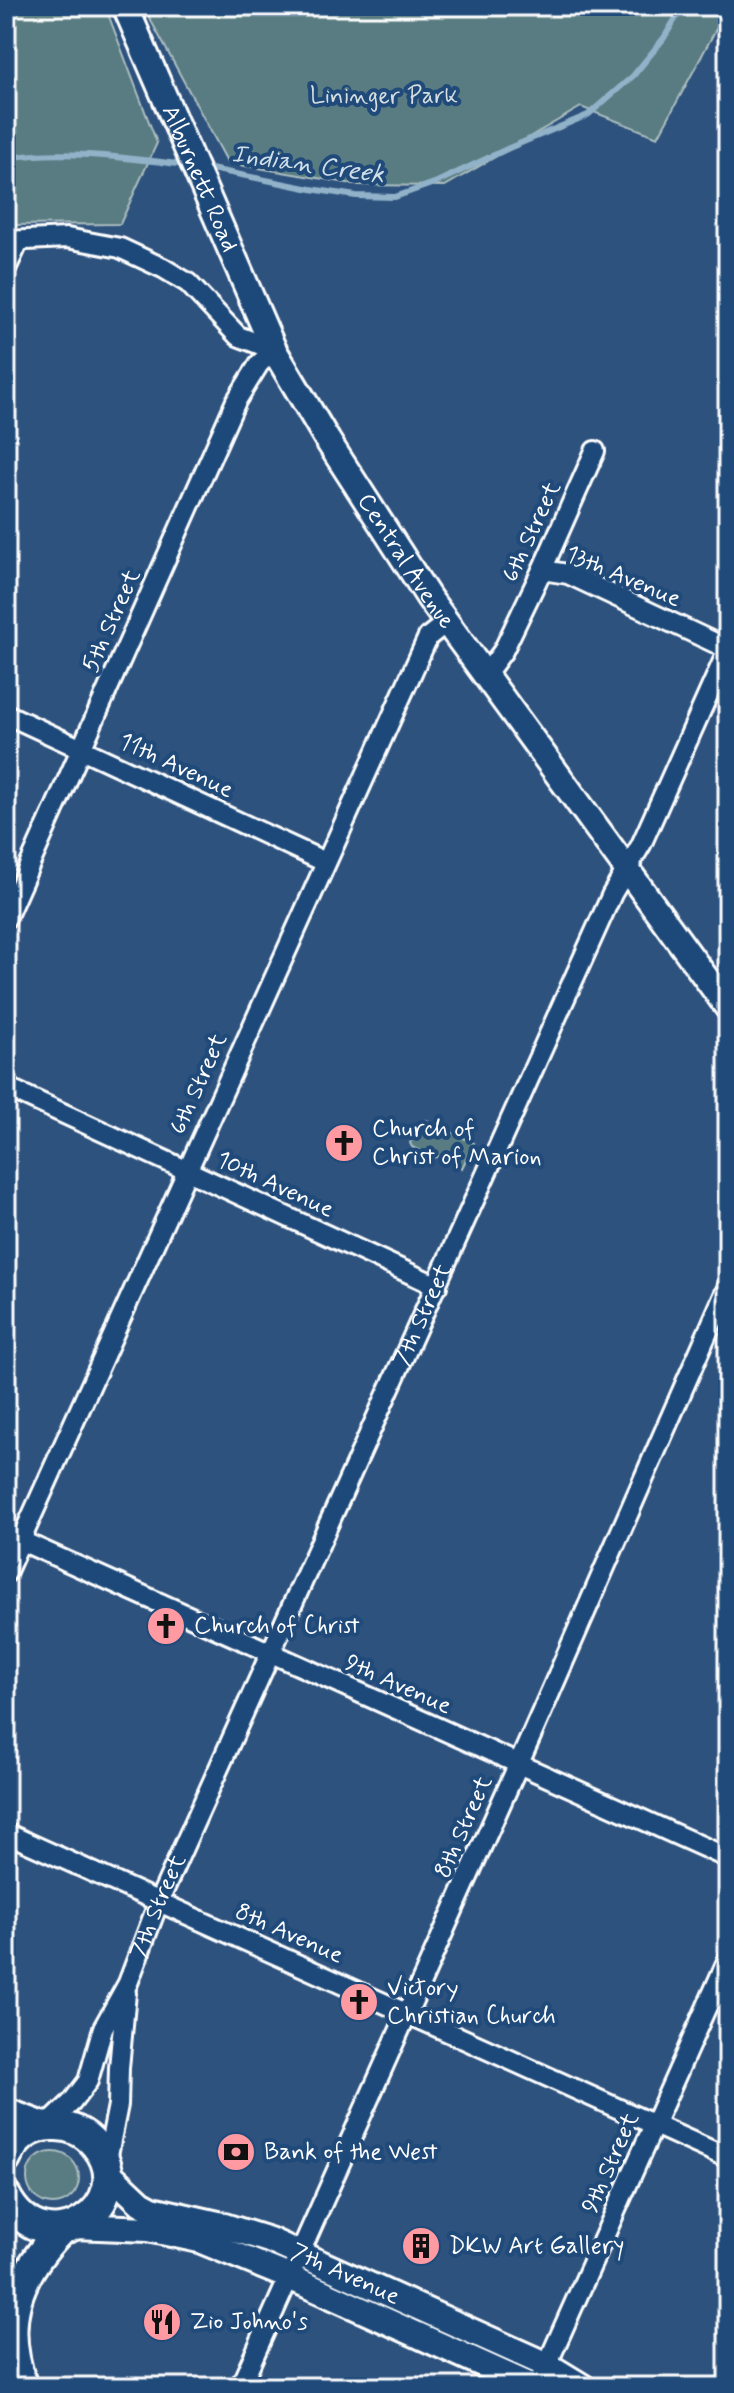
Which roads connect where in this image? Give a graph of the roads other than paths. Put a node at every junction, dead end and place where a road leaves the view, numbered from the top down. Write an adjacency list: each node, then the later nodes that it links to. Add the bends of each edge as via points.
1 (125, 6): 4 (street, Alburnett Road)
2 (12, 241): 3 (street); 4 (street, via 67,238 120,248 188,283 238,336)
3 (6, 269)
4 (274, 350): 7 (street, Central Avenue); 11 (street, 5th Street, via 236,401)
5 (595, 451): 6 (street, 6th Street)
6 (542, 570): 8 (street, 13th Avenue, via 568,574); 9 (street, 6th Street)
7 (447, 622): 9 (street, Central Avenue); 12 (street, 6th Street, via 428,637)
8 (728, 650): 13 (street, 7th Street)
9 (486, 674): 13 (street, Central Avenue)
10 (6, 714): 11 (street, 11th Avenue)
11 (82, 749): 12 (street, 11th Avenue); 14 (street, 5th Street)
12 (325, 862): 17 (street, 6th Street)
13 (627, 870): 15 (street, Central Avenue); 18 (street, 7th Street)
14 (6, 918)
15 (728, 1008)
16 (6, 1087): 17 (street, 10th Avenue)
17 (186, 1171): 18 (street, 10th Avenue); 20 (street, 6th Street)
18 (437, 1286): 22 (street, 7th Street)
19 (728, 1286): 23 (street, 8th Street)
20 (13, 1538): 21 (street, 6th Street); 22 (street, 9th Avenue)
21 (6, 1573)
22 (272, 1654): 23 (street, 9th Avenue); 26 (street, 7th Street)
23 (518, 1764): 25 (street, 9th Avenue); 29 (street, 8th Street)
24 (6, 1833): 26 (street, 8th Avenue)
25 (728, 1858)
26 (159, 1901): 28 (street, 7th Street); 29 (street, 8th Avenue)
27 (728, 1959): 31 (street, 9th Street)
28 (128, 1983): 32 (street, 7th Street, via 103,2028 88,2081); 35 (street, 7th Street)
29 (408, 2012): 31 (street, 8th Avenue); 38 (street, 8th Street)
30 (6, 2113): 32 (main road)
31 (655, 2125): 33 (street, 8th Avenue); 40 (street, 9th Street)
32 (44, 2126): 34 (main road, via 17,2141); 35 (main road, via 81,2132 99,2149)
33 (728, 2158)
34 (6, 2159)
35 (107, 2168): 37 (main road, via 106,2190 97,2208); 38 (street, 7th Avenue, via 152,2209 218,2224)
36 (6, 2196): 37 (main road, via 31,2224)
37 (68, 2228): 39 (street, 7th Avenue, via 176,2234); 41 (main road, via 33,2263 12,2308 8,2345)
38 (300, 2254): 39 (street, 8th Street); 40 (street, 7th Avenue)
39 (289, 2277): 40 (street, 7th Avenue); 42 (street, 8th Street)
40 (539, 2380): 43 (street, 7th Avenue)
41 (22, 2386)
42 (240, 2387)
43 (583, 2387)

